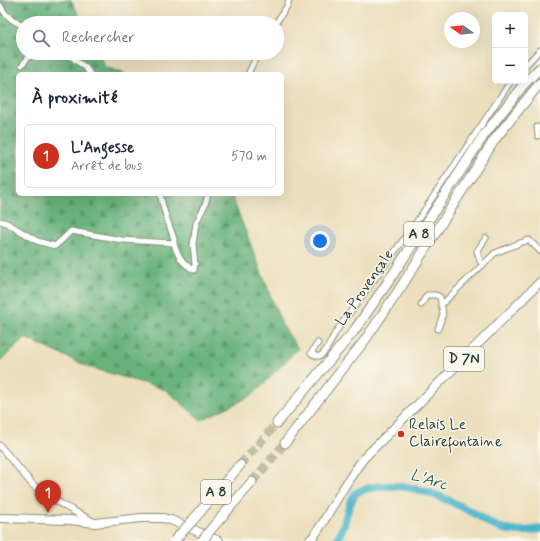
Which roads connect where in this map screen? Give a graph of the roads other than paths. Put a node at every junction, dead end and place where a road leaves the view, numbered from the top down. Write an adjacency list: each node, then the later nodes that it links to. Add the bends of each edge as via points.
1 (289, 0): 3 (street)
2 (0, 5): 4 (street, via 6,15)
3 (281, 16)
4 (16, 22)
5 (540, 50): 9 (street)
6 (26, 60): 10 (street)
7 (75, 60): 12 (street)
8 (255, 60): 13 (street)
9 (528, 63)
10 (22, 65)
11 (540, 68): 30 (highway, La Provençale / A 8, via 524,84 484,135 354,331)
12 (89, 72)
13 (249, 72)
14 (540, 83): 31 (highway, La Provençale / A 8, via 495,139 365,340)
15 (509, 84): 29 (street, via 326,350 318,356 311,354)
16 (540, 127): 17 (street, via 537,127)
17 (538, 136)
18 (160, 196): 22 (street)
19 (207, 196): 22 (street, via 196,223 192,244 194,270 179,256)
20 (0, 221): 22 (street, via 37,241 55,246 71,231 122,240)
21 (486, 238): 24 (street, via 477,251)
22 (174, 243)
23 (540, 251): 24 (street, via 529,240 495,253)
24 (483, 265): 27 (street)
25 (540, 282): 40 (main road, D 7N, via 364,458)
26 (421, 305): 27 (street, via 430,294 440,297)
27 (441, 306): 28 (street, via 442,314)
28 (438, 329)
29 (318, 343)
30 (277, 423)
31 (285, 443)
32 (0, 446): 36 (street, via 39,490)
33 (240, 465): 37 (highway, A 8, bridge)
34 (252, 482): 38 (highway, A 8, bridge)
35 (0, 518): 36 (main road)
36 (95, 523): 39 (main road, via 162,518)
37 (174, 541)
38 (202, 541)
39 (219, 541)
40 (309, 541)

